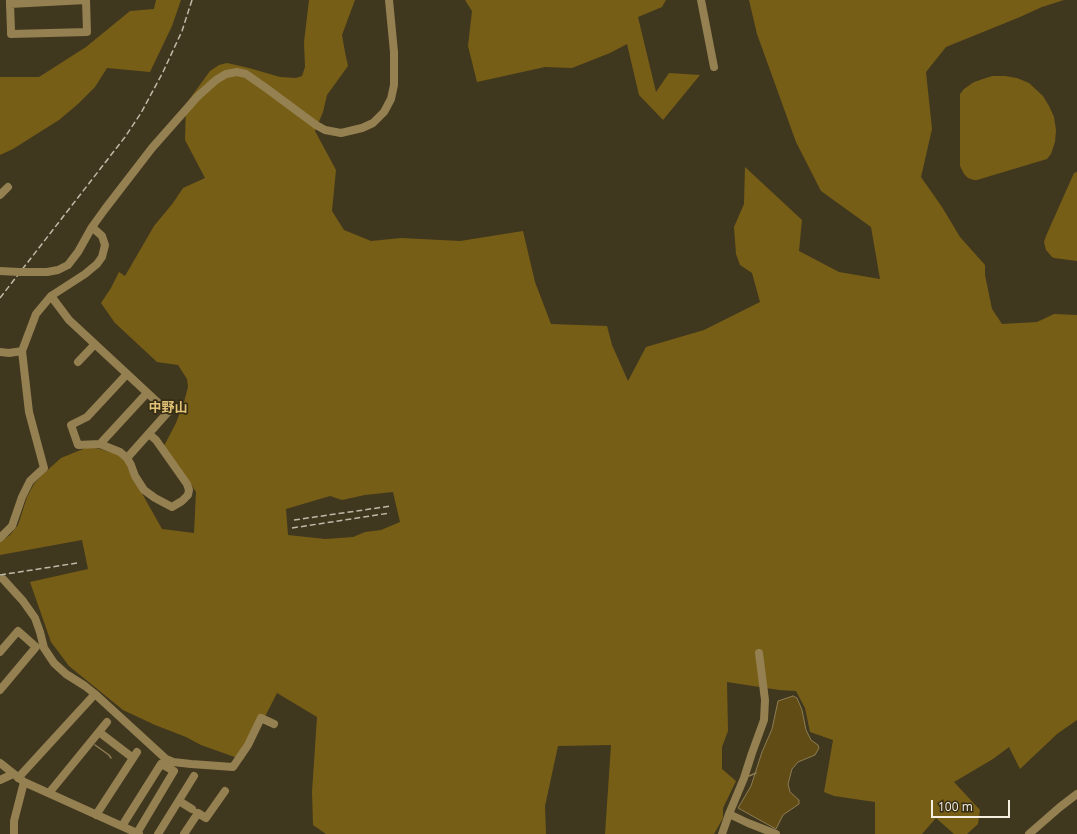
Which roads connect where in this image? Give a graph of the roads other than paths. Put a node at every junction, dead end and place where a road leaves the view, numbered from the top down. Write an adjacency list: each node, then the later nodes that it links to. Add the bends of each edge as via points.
1 (86, 0): 4 (street); 4 (street, via 87,32 11,34)
2 (389, 0): 8 (street, via 394,85 391,99 384,112 373,123 341,133 325,130 246,74 226,74 216,80 176,120)
3 (701, 0): 5 (street)
4 (10, 2)
5 (714, 67)
6 (8, 187): 7 (street)
7 (0, 195)
8 (92, 227): 9 (street, bridge, via 68,265 58,270); 10 (street, via 102,236 106,245 102,257 85,274)
9 (0, 271)
10 (51, 296): 11 (street, via 69,320); 12 (street, via 36,314)
11 (94, 344): 14 (street); 15 (street)
12 (22, 351): 13 (street); 20 (street, via 29,412 44,468 30,481 12,526)
13 (0, 352)
14 (78, 362)
15 (127, 374): 16 (street); 18 (street, via 87,417 71,425 78,445)
16 (147, 393): 17 (street, via 168,412); 18 (street)
17 (149, 434): 19 (street); 19 (street, via 187,484 188,495 172,507 155,498 144,490)
18 (100, 444): 19 (street, via 120,452)
19 (127, 458)
20 (0, 538)
21 (3, 579): 25 (street, via 35,618 44,648 54,663)
22 (0, 652): 24 (street, via 18,631 36,647)
23 (759, 653): 38 (street, via 765,700 764,720)
24 (0, 690)
25 (96, 694): 27 (street, via 158,753 173,762 233,766 248,745 261,718); 31 (street)
26 (107, 722): 28 (street)
27 (274, 724)
28 (99, 732): 34 (street); 39 (street, via 135,755)
29 (0, 763): 31 (street)
30 (194, 776): 36 (street)
31 (18, 778): 32 (street); 34 (street); 41 (street)
32 (0, 780)
33 (224, 791): 44 (street, via 206,818 198,812)
34 (49, 793): 39 (street)
35 (1077, 794): 47 (street)
36 (178, 801): 37 (street); 43 (street)
37 (192, 809)
38 (729, 814): 45 (street); 46 (street)
39 (96, 815): 40 (street)
40 (122, 826): 42 (street); 42 (street, via 161,764 174,772)
41 (14, 834)
42 (138, 834)
43 (158, 834)
44 (184, 834)
45 (722, 834)
46 (776, 834)
47 (1029, 834)

